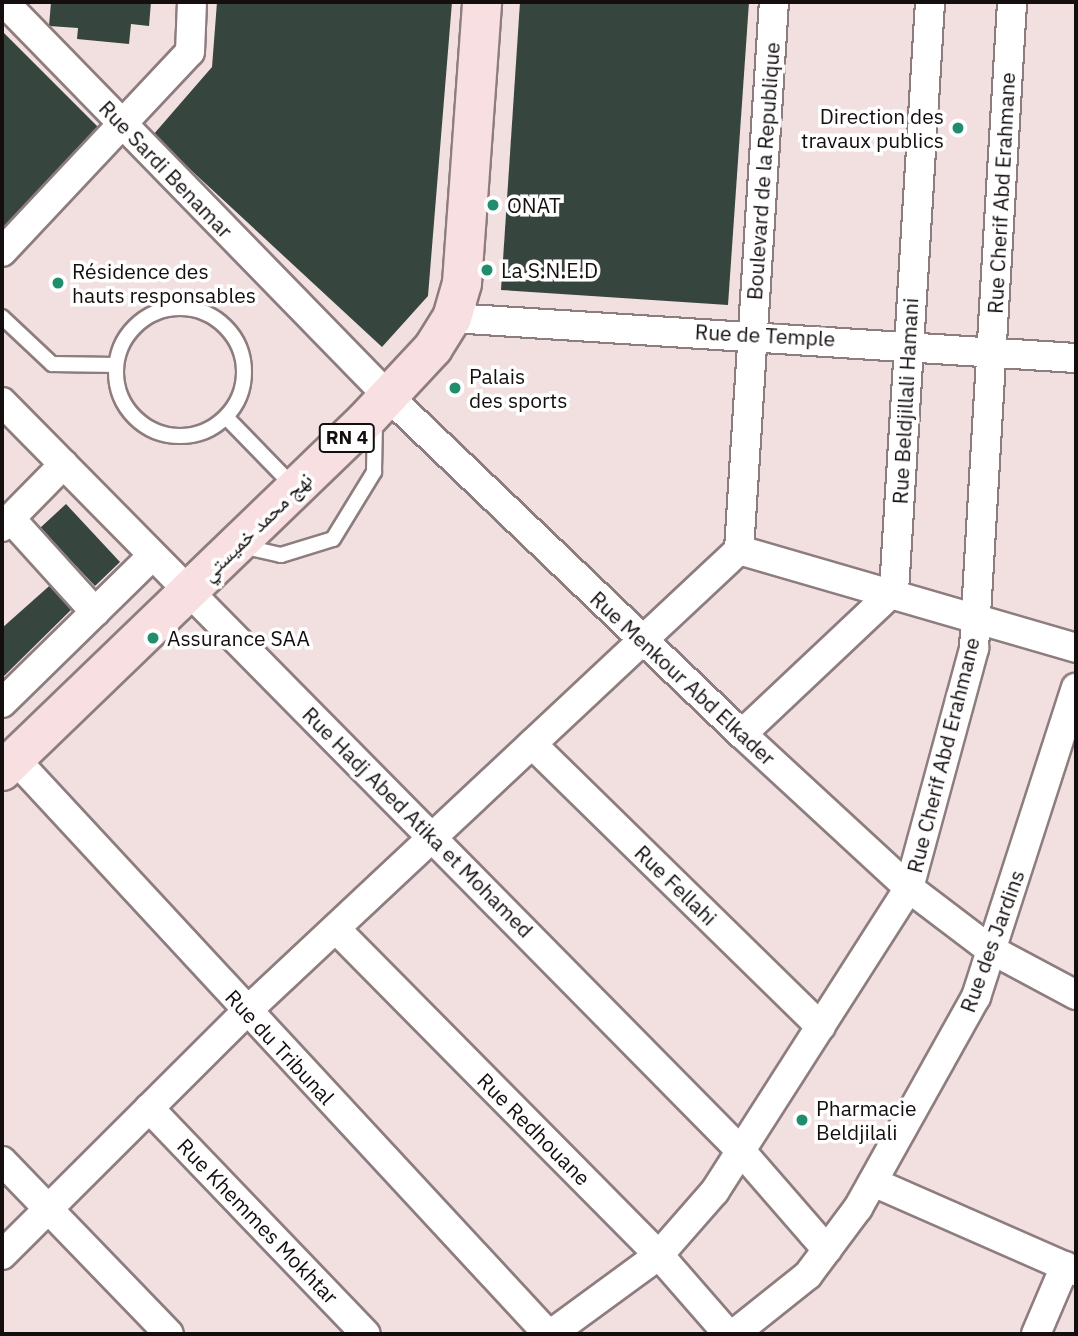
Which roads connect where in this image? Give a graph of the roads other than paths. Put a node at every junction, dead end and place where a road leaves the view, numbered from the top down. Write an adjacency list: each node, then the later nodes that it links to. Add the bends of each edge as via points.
1 (4, 2): 7 (street, Rue Sardi Benamar)
2 (192, 2): 7 (street, via 190,52)
3 (482, 2): 10 (main road, نهج محمد خميستي / RN 4, via 462,283)
4 (774, 2): 11 (street, Boulevard de la Republique)
5 (930, 2): 12 (street, Rue Beldjillali Hamani)
6 (1012, 2): 13 (street, Rue Cherif Abd Erahmane)
7 (123, 126): 8 (street); 17 (street, Rue Sardi Benamar)
8 (2, 253)
9 (2, 317): 15 (lane, via 52,364)
10 (452, 318): 11 (street, Rue de Temple); 17 (main road, نهج محمد خميستي / RN 4, via 433,348)
11 (752, 334): 12 (street, Rue de Temple); 23 (street, Boulevard de la Republique)
12 (909, 343): 13 (street, Rue de Temple); 25 (street, Rue Beldjillali Hamani)
13 (991, 349): 14 (street, Rue de Temple); 28 (street, Rue Cherif Abd Erahmane)
14 (1076, 358)
15 (116, 365): 18 (lane, via 121,401 141,425 169,438 201,435); 18 (lane, via 123,340 145,317 174,307 205,312 230,330 244,359 243,390)
16 (2, 402): 19 (street, Rue Hadj Abed Atika et Mohamed)
17 (382, 403): 20 (main road, نهج محمد خميستي / RN 4); 22 (lane, via 374,472 333,539 281,555); 29 (street, Rue Menkour Abd Elkader)
18 (227, 418): 20 (lane)
19 (64, 464): 21 (street); 24 (street, Rue Hadj Abed Atika et Mohamed)
20 (295, 488): 22 (main road, نهج محمد خميستي / RN 4)
21 (6, 522): 27 (street)
22 (237, 545): 26 (main road, نهج محمد خميستي / RN 4)
23 (739, 550): 25 (street); 29 (street)
24 (152, 556): 26 (street, Rue Hadj Abed Atika et Mohamed); 27 (street)
25 (894, 591): 28 (street); 33 (street)
26 (187, 592): 35 (main road, نهج محمد خميستي / RN 4); 36 (street, Rue Hadj Abed Atika et Mohamed)
27 (95, 612): 32 (street)
28 (976, 617): 30 (street); 37 (street, Rue Cherif Abd Erahmane, via 974,648)
29 (641, 641): 33 (street, Rue Menkour Abd Elkader); 34 (street)
30 (1076, 648)
31 (1076, 688): 39 (street, Rue des Jardins, via 1037,817)
32 (2, 703)
33 (742, 734): 37 (street, Rue Menkour Abd Elkader)
34 (532, 744): 36 (street); 42 (street, Rue Fellahi)
35 (8, 764): 41 (street, Rue du Tribunal)
36 (434, 836): 38 (street); 44 (street, Rue Hadj Abed Atika et Mohamed)
37 (909, 888): 39 (street, Rue Menkour Abd Elkader); 42 (street, Rue Cherif Abd Erahmane)
38 (336, 929): 41 (street); 50 (street, Rue Redhouane)
39 (988, 948): 40 (street, Rue Menkour Abd Elkader); 46 (street, Rue des Jardins, via 976,997)
40 (1076, 995)
41 (247, 1011): 43 (street); 54 (street, Rue du Tribunal)
42 (821, 1027): 44 (street, Rue Cherif Abd Erahmane)
43 (149, 1108): 47 (street); 53 (street, Rue Khemmes Mokhtar)
44 (741, 1151): 48 (street, Rue Hadj Abed Atika et Mohamed); 50 (street, Rue Cherif Abd Erahmane, via 715,1191)
45 (2, 1161): 47 (street)
46 (873, 1182): 48 (street, Rue des Jardins); 51 (street)
47 (48, 1210): 49 (street); 52 (street)
48 (827, 1250): 56 (street, Rue des Jardins, via 808,1275)
49 (2, 1255)
50 (659, 1255): 54 (street, Rue Cherif Abd Erahmane); 55 (street, Rue Redhouane)
51 (1071, 1268): 57 (street)
52 (169, 1334)
53 (366, 1334)
54 (549, 1334)
55 (728, 1334)
56 (734, 1334)
57 (1036, 1334)

